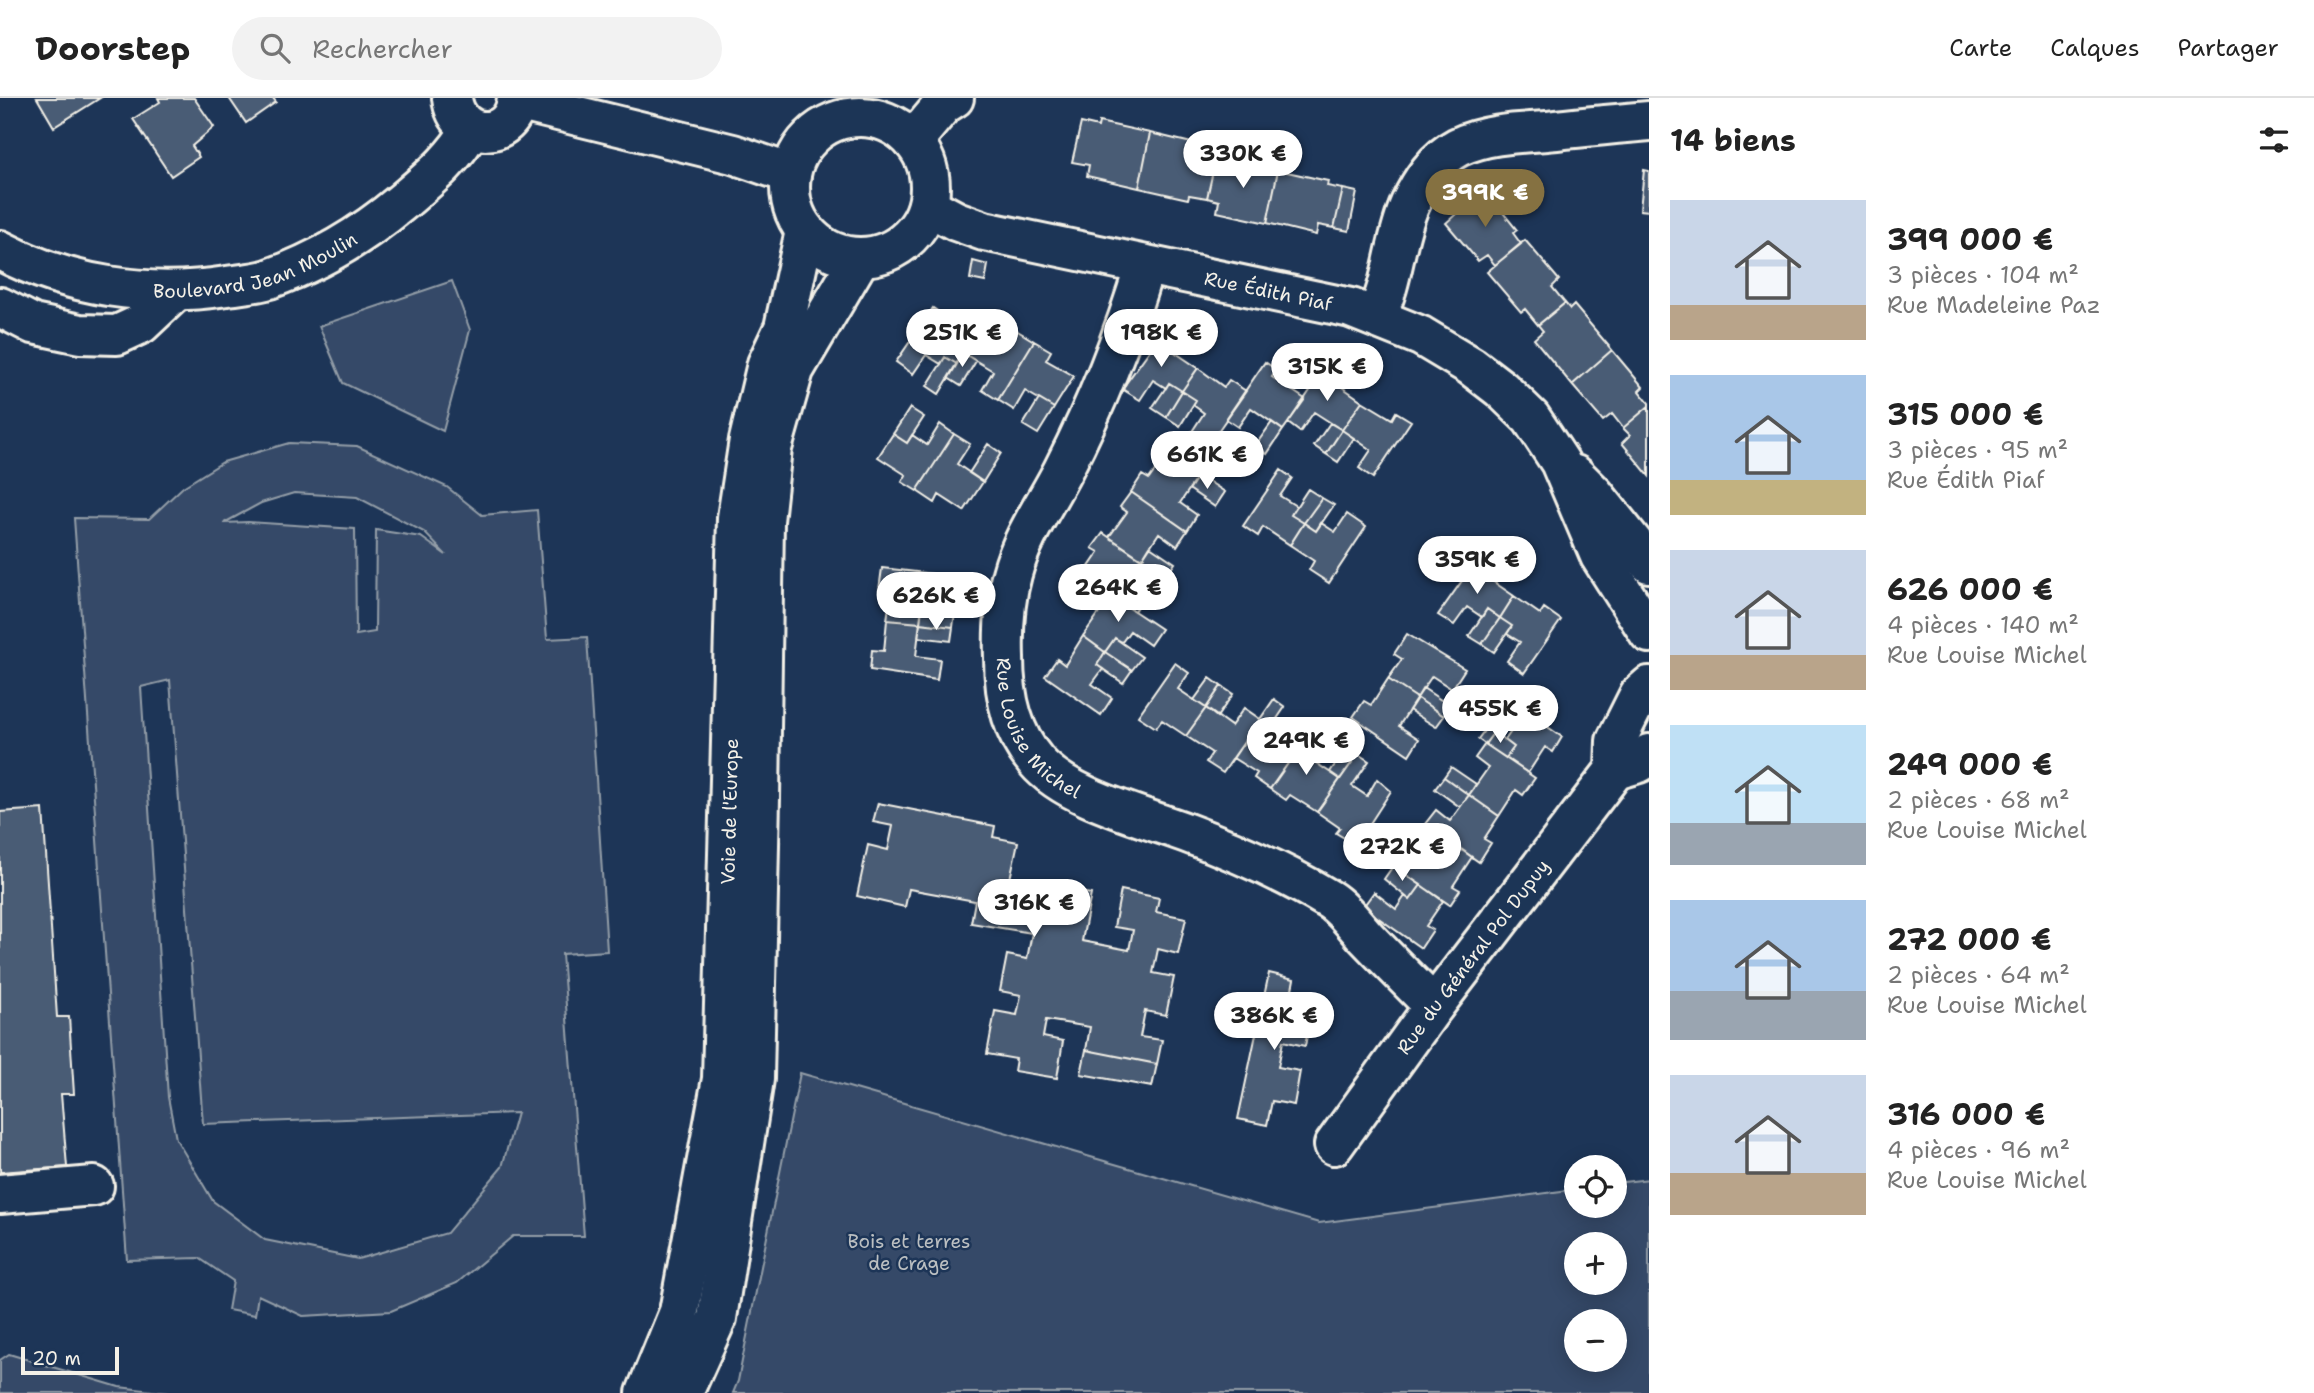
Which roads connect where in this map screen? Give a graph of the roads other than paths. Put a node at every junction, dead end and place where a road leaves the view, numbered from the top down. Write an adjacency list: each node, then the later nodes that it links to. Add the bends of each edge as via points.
1 (954, 98): 5 (street)
2 (517, 99): 3 (street, via 508,121 488,131); 6 (street, via 733,154)
3 (461, 113): 12 (street, Boulevard Jean Moulin, via 451,159 379,222 326,254 267,280)
4 (1649, 121): 14 (street, via 1482,139 1458,147 1437,162 1410,204)
5 (914, 141): 6 (street, via 893,124 867,117 842,119 818,130 800,150); 7 (street, via 926,160 931,183)
6 (791, 174): 8 (street, via 790,194)
7 (928, 206): 10 (street, via 921,223 903,243); 11 (street, Rue Édith Piaf, via 984,231)
8 (805, 231): 10 (street, via 830,250); 25 (street, Voie de l'Europe, via 784,328 761,389 737,518 722,1079 679,1312)
9 (0, 250): 12 (street, Boulevard Jean Moulin, via 85,282)
10 (860, 258): 26 (street, Voie de l'Europe, via 794,370 772,448 764,521 754,1079 717,1318)
11 (1145, 265): 14 (street, Rue Édith Piaf); 21 (street, Rue Louise Michel, via 1101,389 1026,536 1012,574 1003,617 1004,680 1015,728 1037,762 1075,791 1202,839 1333,902)
12 (175, 292): 13 (street, via 141,324 117,335 80,334 33,324)
13 (0, 307)
14 (1376, 316): 15 (street, Rue Édith Piaf, via 1421,336 1501,389 1531,418)
15 (1560, 462): 16 (street, Rue Édith Piaf, via 1594,494); 17 (street, Rue Édith Piaf, via 1600,556)
16 (1649, 563)
17 (1649, 633)
18 (1649, 686): 20 (street, via 1639,695 1616,741)
19 (1649, 754): 20 (street, Rue du Général Pol Dupuy, via 1639,763)
20 (1615, 770): 21 (street, Rue du Général Pol Dupuy)
21 (1434, 1006): 22 (street, Rue du Général Pol Dupuy)
22 (1334, 1145)
23 (94, 1186): 24 (street)
24 (0, 1194)
25 (646, 1393)
26 (683, 1393)

